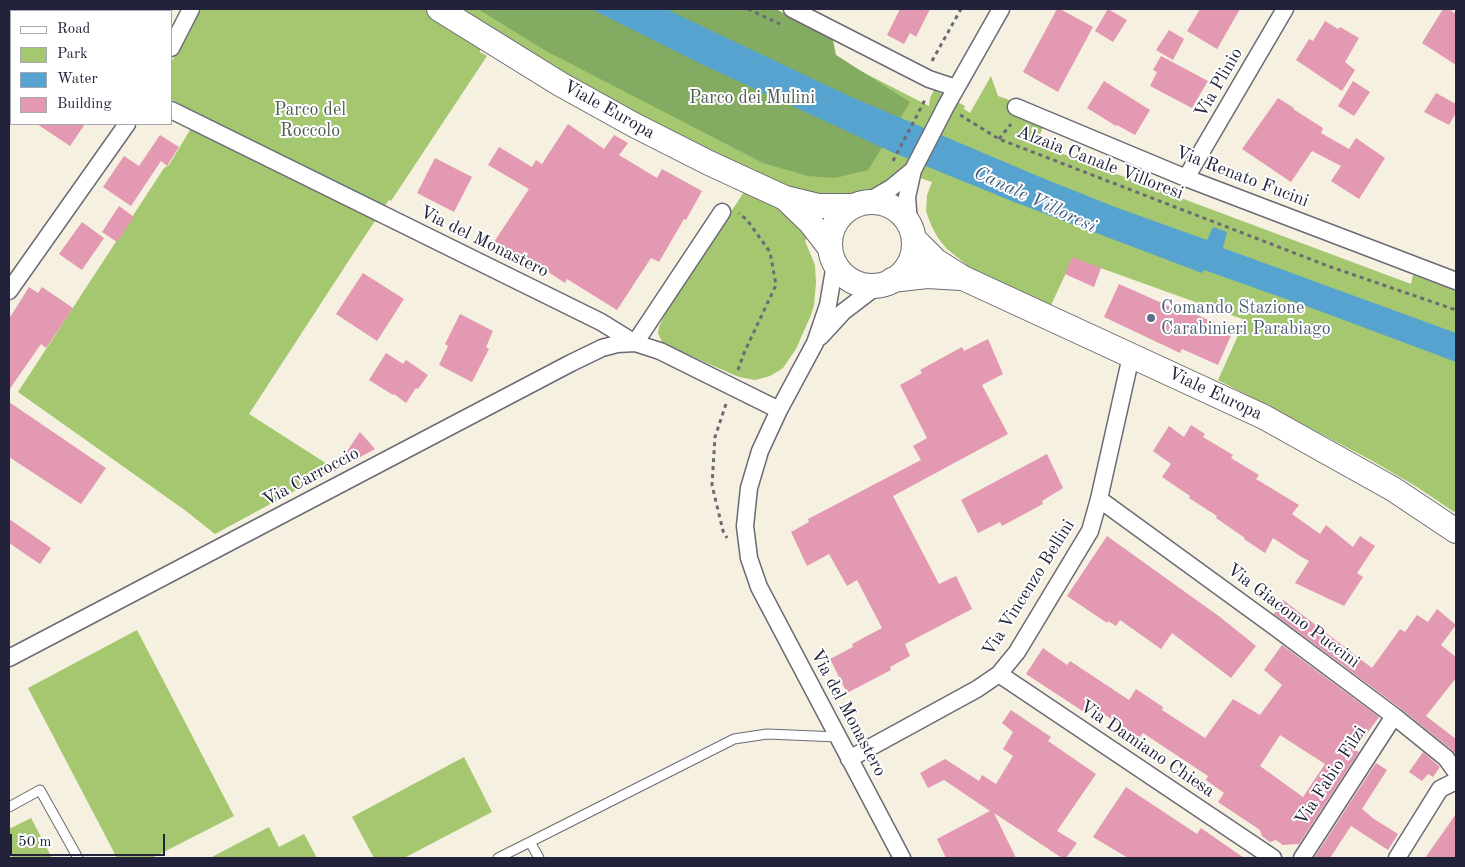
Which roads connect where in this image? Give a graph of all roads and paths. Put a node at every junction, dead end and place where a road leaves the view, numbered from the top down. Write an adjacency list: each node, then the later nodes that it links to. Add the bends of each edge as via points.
1 (191, 9): 9 (street)
2 (439, 9): 20 (street, Viale Europa, via 617,116)
3 (748, 9): 8 (path)
4 (792, 9): 10 (street)
5 (961, 9): 10 (path)
6 (1001, 9): 11 (street)
7 (1286, 9): 19 (street, Via Plinio)
8 (784, 26)
9 (172, 46)
10 (923, 77): 11 (street); 12 (path, Alzaia Canale Villoresi, via 916,93)
11 (956, 88): 13 (street)
12 (926, 98): 13 (path, Alzaia Canale Villoresi); 17 (path)
13 (946, 106): 18 (street); 29 (path, Alzaia Canale Villoresi, via 999,139 1328,266)
14 (1016, 107): 19 (street, Via Renato Fucini)
15 (172, 110): 30 (street, Via del Monastero, via 601,322)
16 (126, 125): 28 (street)
17 (890, 167)
18 (913, 170): 21 (street, via 891,188); 23 (street, via 906,197)
19 (1186, 178): 26 (street, Via Renato Fucini)
20 (785, 198): 21 (street, Viale Europa, via 818,206); 24 (street, Viale Europa, via 810,222)
21 (860, 204): 23 (street, Viale Europa, via 884,203 899,211); 24 (street, via 839,217 835,224)
22 (722, 212): 30 (street)
23 (911, 231): 25 (street, Viale Europa, via 936,261); 27 (street, via 912,255 905,270)
24 (832, 256): 27 (street, Viale Europa, via 845,276 860,284); 31 (street, via 828,304)
25 (963, 278): 27 (street, Viale Europa, via 927,276); 32 (street, Viale Europa)
26 (1456, 281)
27 (884, 283): 31 (street, via 843,312)
28 (9, 291)
29 (1456, 310)
30 (635, 343): 33 (street, Via del Monastero, via 660,351); 36 (street, Via Carroccio, via 602,348 571,363)
31 (815, 343): 33 (street, Via del Monastero)
32 (1132, 356): 34 (street, Via Vincenzo Bellini); 35 (street, Viale Europa, via 1264,417 1393,490)
33 (779, 410): 39 (street, Via del Monastero, via 760,451 749,488 745,526 748,558 759,587)
34 (1099, 499): 37 (street, Via Vincenzo Bellini, via 1090,531 1017,652); 38 (street, Via Giacomo Puccini)
35 (1456, 531)
36 (9, 658)
37 (999, 674): 40 (street, Via Vincenzo Bellini); 49 (street, Via Damiano Chiesa)
38 (1394, 716): 41 (street, Via Giacomo Puccini, via 1446,758); 50 (street, Via Fabio Filzi)
39 (838, 737): 40 (street, Via del Monastero); 44 (lane, via 766,734 734,739)
40 (849, 759): 48 (street, Via del Monastero)
41 (1456, 772)
42 (1456, 781): 51 (street, via 1440,789)
43 (9, 807): 45 (lane, via 40,790)
44 (530, 842): 46 (lane); 47 (lane)
45 (78, 858)
46 (498, 858)
47 (539, 858)
48 (902, 858)
49 (1273, 858)
50 (1302, 858)
51 (1396, 858)

